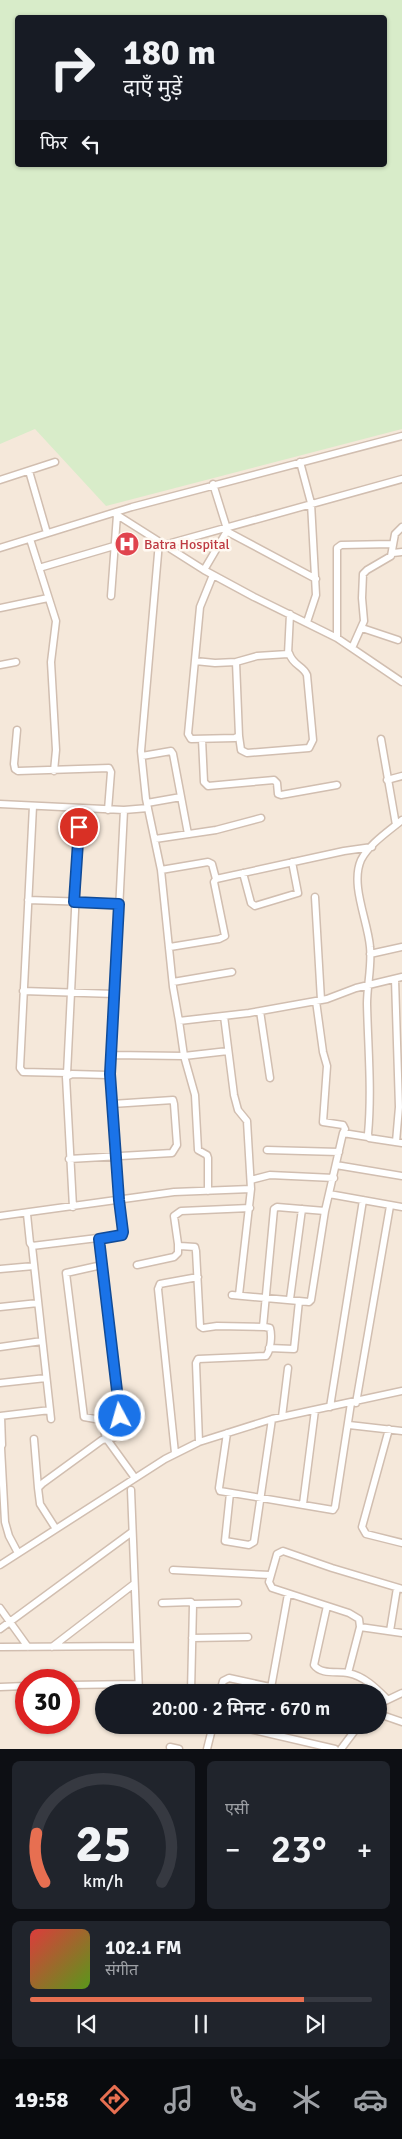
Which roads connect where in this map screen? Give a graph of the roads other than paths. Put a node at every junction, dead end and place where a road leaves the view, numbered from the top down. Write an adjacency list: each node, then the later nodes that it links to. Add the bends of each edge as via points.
1 (402, 436): 3 (street)
2 (55, 462): 4 (street)
3 (300, 462): 7 (street); 8 (street)
4 (29, 470): 6 (street); 12 (street)
5 (402, 479): 8 (street)
6 (0, 480)
7 (213, 484): 9 (street); 11 (street)
8 (311, 503): 11 (street); 23 (street)
9 (116, 514): 12 (street); 14 (street); 16 (street)
10 (402, 527): 15 (street)
11 (226, 529): 14 (street); 21 (street); 23 (street)
12 (47, 533): 13 (street)
13 (30, 538): 17 (street); 20 (street)
14 (161, 543): 21 (street); 43 (street)
15 (392, 544): 19 (street); 30 (street, via 341,544 337,548)
16 (114, 546): 20 (street); 24 (street)
17 (0, 548)
18 (402, 552): 19 (street)
19 (393, 553): 29 (street, via 386,561 363,574)
20 (38, 568): 25 (street)
21 (204, 570): 22 (street)
22 (214, 575): 27 (street); 34 (street, via 200,607)
23 (316, 579): 28 (street, via 316,595)
24 (111, 596)
25 (48, 598): 26 (street); 44 (street, via 56,621 51,662 56,750)
26 (0, 608)
27 (290, 614): 28 (street); 33 (street)
28 (307, 622): 30 (street)
29 (362, 628): 31 (street); 32 (street)
30 (337, 638): 32 (street)
31 (398, 640)
32 (352, 648): 38 (street)
33 (289, 653): 36 (street); 40 (street, via 291,660 307,675 312,746 247,753 241,750)
34 (195, 661): 36 (street); 41 (street, via 188,734 192,740)
35 (16, 662): 37 (street)
36 (236, 662): 40 (street)
37 (0, 665)
38 (402, 682)
39 (17, 730): 44 (street, via 14,769)
40 (238, 736): 41 (street)
41 (202, 739): 47 (street, via 204,782 208,786 274,780 281,795)
42 (382, 739): 46 (street)
43 (142, 756): 48 (street, via 172,752); 50 (street)
44 (54, 771): 53 (street, via 109,768)
45 (402, 776): 46 (street)
46 (387, 780): 57 (street)
47 (337, 785)
48 (181, 797): 50 (street); 58 (street)
49 (0, 804): 51 (street)
50 (148, 805): 54 (street); 59 (street)
51 (33, 806): 52 (street); 66 (street)
52 (80, 809): 53 (street); 67 (street)
53 (108, 810): 54 (street)
54 (124, 810): 68 (street)
55 (261, 818): 58 (street)
56 (402, 820): 57 (street)
57 (396, 825): 60 (street)
58 (188, 834): 59 (street)
59 (155, 839): 62 (street)
60 (372, 847): 61 (street); 71 (street, via 359,868 361,907)
61 (292, 862): 63 (street); 63 (street, via 298,893 255,906 250,903)
62 (161, 870): 64 (street, via 208,862 212,864); 69 (street)
63 (243, 873): 64 (street)
64 (216, 879): 69 (street, via 224,936)
65 (315, 898): 79 (street)
66 (28, 900): 67 (street); 76 (street)
67 (74, 902): 68 (street); 77 (street)
68 (119, 904): 78 (street)
69 (170, 947): 74 (street)
70 (402, 947): 71 (street)
71 (370, 954): 75 (street)
72 (232, 972): 74 (street)
73 (398, 978): 75 (street); 92 (street)
74 (173, 982): 82 (street)
75 (368, 985): 79 (street); 91 (street)
76 (23, 991): 77 (street); 86 (street, via 21,1070)
77 (70, 993): 78 (street); 86 (street)
78 (115, 994): 84 (street)
79 (318, 1001): 80 (street); 90 (street, via 327,1066 322,1120 343,1125)
80 (260, 1011): 81 (street); 88 (street)
81 (224, 1016): 82 (street); 83 (street)
82 (179, 1021): 85 (street)
83 (228, 1051): 85 (street); 100 (street, via 238,1110 247,1121)
84 (112, 1055): 85 (street); 87 (street)
85 (184, 1056): 102 (street, via 195,1095 198,1150 208,1158)
86 (67, 1074): 87 (street); 96 (street)
87 (110, 1074): 89 (street)
88 (270, 1078)
89 (112, 1104): 95 (street); 95 (street, via 167,1100 173,1100 174,1104 177,1145 172,1153)
90 (343, 1133): 91 (street); 94 (street)
91 (368, 1137): 92 (street)
92 (399, 1142)
93 (267, 1150): 94 (street)
94 (339, 1152): 97 (street)
95 (116, 1156): 96 (street); 104 (street)
96 (69, 1159): 107 (street)
97 (336, 1165): 98 (street); 99 (street)
98 (402, 1176)
99 (334, 1178): 100 (street, via 270,1176); 103 (street)
100 (251, 1180): 101 (street)
101 (251, 1189): 102 (street); 109 (street)
102 (208, 1191): 104 (street)
103 (329, 1194): 105 (street); 111 (street)
104 (119, 1200): 107 (street); 114 (street, via 122,1235)
105 (363, 1200): 106 (street); 136 (street)
106 (390, 1206): 108 (street); 135 (street)
107 (73, 1207): 112 (street)
108 (402, 1207)
109 (250, 1208): 115 (street, via 176,1213); 122 (street, via 236,1295)
110 (302, 1209): 111 (street); 122 (street, via 274,1209); 123 (street)
111 (324, 1211): 124 (street, via 312,1300)
112 (26, 1214): 113 (street); 116 (street)
113 (0, 1216)
114 (99, 1239): 116 (street); 117 (street)
115 (178, 1244): 118 (street, via 178,1253 174,1257); 121 (street, via 195,1247)
116 (32, 1246): 119 (street)
117 (102, 1265): 147 (street, via 122,1434); 147 (street, via 66,1273 84,1417 101,1420)
118 (137, 1265)
119 (34, 1266): 120 (street); 125 (street)
120 (0, 1269)
121 (198, 1277): 127 (street, via 200,1326); 151 (street, via 160,1284 158,1289)
122 (265, 1297): 123 (street); 127 (street)
123 (290, 1299): 124 (street)
124 (299, 1301): 130 (street, via 294,1349)
125 (38, 1303): 126 (street); 128 (street)
126 (0, 1307)
127 (263, 1327): 130 (street, via 271,1331)
128 (42, 1341): 129 (street); 132 (street)
129 (0, 1347)
130 (269, 1348): 149 (street, via 263,1357 198,1359)
131 (288, 1368): 140 (street)
132 (46, 1378): 133 (street); 137 (street)
133 (0, 1383)
134 (402, 1391): 135 (street)
135 (353, 1403): 136 (street); 143 (street)
136 (330, 1407): 138 (street)
137 (50, 1410): 139 (street); 141 (street)
138 (316, 1410): 140 (street); 157 (street)
139 (0, 1416): 150 (street)
140 (282, 1417): 142 (street)
141 (51, 1419)
142 (272, 1419): 146 (street); 156 (street)
143 (349, 1425): 144 (street); 157 (street, via 335,1507 330,1510)
144 (388, 1429): 145 (street); 160 (street, via 362,1527 366,1534)
145 (402, 1430)
146 (227, 1432): 149 (street); 155 (street, via 219,1488)
147 (106, 1438): 152 (street); 153 (street)
148 (34, 1439): 153 (street)
149 (199, 1442): 151 (street)
150 (0, 1448): 161 (street, via 5,1522)
151 (175, 1454): 152 (street)
152 (135, 1478): 158 (street)
153 (38, 1488): 158 (street, via 40,1504)
154 (131, 1490): 159 (street)
155 (230, 1494): 156 (street); 156 (street, via 225,1541 249,1545 254,1542)
156 (261, 1497): 157 (street)
157 (303, 1504)
158 (56, 1529): 161 (street)
159 (132, 1532): 165 (street); 173 (street)
160 (401, 1541)
161 (18, 1553): 162 (street)
162 (0, 1565)
163 (173, 1570): 164 (street)
164 (270, 1575): 166 (street, via 277,1554 283,1551); 167 (street, via 270,1586)
165 (134, 1584): 180 (street); 183 (street)
166 (399, 1588): 176 (street)
167 (288, 1594): 171 (street); 189 (street)
168 (162, 1603): 170 (street)
169 (238, 1603): 170 (street)
170 (193, 1604): 179 (street)
171 (326, 1606): 174 (street, via 357,1617); 184 (street, via 314,1665 322,1671)
172 (0, 1608): 173 (street)
173 (10, 1622): 175 (street); 182 (street)
174 (360, 1627): 176 (street); 184 (street)
175 (0, 1630)
176 (390, 1631): 177 (street)
177 (402, 1634)
178 (248, 1637): 179 (street)
179 (192, 1638): 186 (street)
180 (137, 1646): 183 (street); 185 (street)
181 (0, 1647): 182 (street)
182 (28, 1647): 183 (street)
183 (52, 1647)
184 (348, 1673): 195 (street, via 370,1682)
185 (138, 1684)
186 (191, 1684)
187 (222, 1684): 188 (street, via 228,1678)
188 (254, 1684)
189 (272, 1684)
190 (80, 1685): 191 (street)
191 (95, 1685)
192 (15, 1686): 193 (street)
193 (0, 1687)
194 (402, 1693): 195 (street)
195 (388, 1699)
196 (387, 1717): 197 (street)
197 (402, 1722)
198 (211, 1734): 203 (street)
199 (270, 1734): 204 (street)
200 (352, 1734): 205 (street)
201 (170, 1747): 202 (street)
202 (179, 1749)
203 (207, 1749)
204 (334, 1749)
205 (341, 1749)

